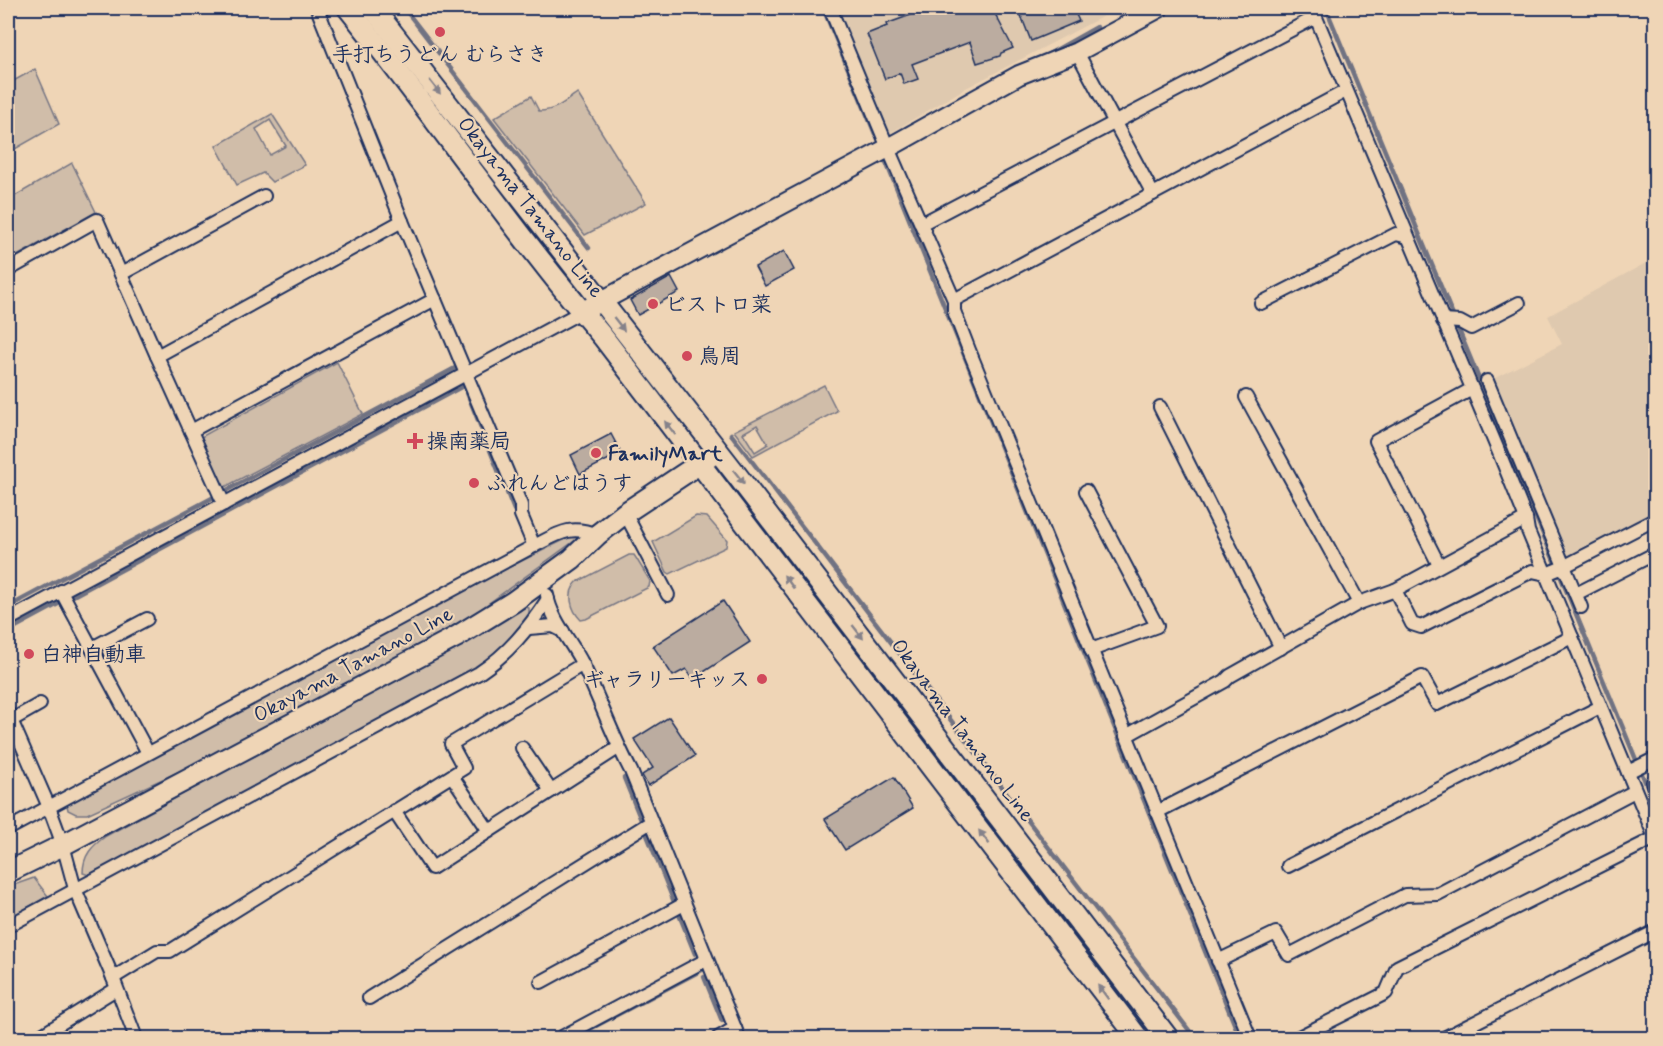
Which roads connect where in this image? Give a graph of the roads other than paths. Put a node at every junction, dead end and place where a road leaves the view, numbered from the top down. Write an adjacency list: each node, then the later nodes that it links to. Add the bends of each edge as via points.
1 (317, 8): 13 (street)
2 (348, 8): 23 (main road, Okayama Tamano Line)
3 (373, 8): 18 (main road, Okayama Tamano Line, one-way to 18)
4 (830, 8): 10 (street)
5 (1159, 8): 7 (street)
6 (1314, 12): 8 (street); 9 (street)
7 (1077, 52): 9 (street); 10 (street, via 1019,75)
8 (1346, 91): 11 (street); 15 (street)
9 (1115, 122): 11 (street); 14 (street)
10 (888, 148): 14 (street); 18 (street)
11 (1153, 194): 19 (street)
12 (264, 196): 17 (street)
13 (400, 222): 20 (street); 25 (street)
14 (921, 224): 19 (street)
15 (1408, 237): 21 (street, via 1396,234); 24 (street)
16 (8, 270): 17 (street, via 97,220)
17 (121, 274): 25 (street)
18 (601, 300): 23 (street); 32 (main road, Okayama Tamano Line, one-way to 32)
19 (954, 300): 58 (street, via 954,311)
20 (431, 301): 26 (street); 31 (street)
21 (1261, 303)
22 (1519, 303): 24 (street, via 1471,328)
23 (581, 312): 26 (street); 33 (main road, Okayama Tamano Line, one-way to 23)
24 (1451, 322): 28 (street)
25 (157, 356): 31 (street)
26 (462, 376): 35 (street); 40 (street, via 521,505 521,515)
27 (1487, 381): 43 (street)
28 (1472, 388): 37 (street); 42 (street, via 1376,441)
29 (1246, 397): 50 (street)
30 (1160, 407): 57 (street)
31 (191, 431): 35 (street)
32 (718, 452): 33 (main road, Okayama Tamano Line); 97 (main road, Okayama Tamano Line, one-way to 97)
33 (699, 464): 36 (main road, Okayama Tamano Line); 96 (main road, Okayama Tamano Line, one-way to 33)
34 (1086, 491): 58 (street, via 1157,626)
35 (221, 498): 47 (street)
36 (625, 513): 39 (main road, Okayama Tamano Line); 46 (street)
37 (1526, 519): 42 (street); 43 (street, via 1528,531)
38 (1656, 519): 43 (street)
39 (597, 535): 40 (street, via 571,529); 44 (main road, Okayama Tamano Line)
40 (534, 546): 66 (street)
41 (1656, 553): 49 (street)
42 (1439, 565): 45 (street)
43 (1556, 570): 45 (street, via 1532,572 1421,627 1412,624); 49 (street); 49 (street)
44 (546, 578): 48 (street); 79 (main road, Okayama Tamano Line, via 456,637)
45 (1395, 590): 50 (street)
46 (668, 595)
47 (64, 597): 52 (street); 56 (street)
48 (548, 599): 53 (street); 54 (street)
49 (1571, 600): 55 (street)
50 (1359, 603): 57 (street)
51 (147, 619): 56 (street)
52 (8, 620)
53 (529, 628): 54 (street, via 553,626); 82 (street, via 496,662 479,673)
54 (563, 631): 59 (street)
55 (1572, 637): 61 (street); 74 (street, via 1437,704 1422,677)
56 (92, 648): 66 (street)
57 (1281, 648): 63 (street)
58 (1091, 650): 63 (street)
59 (583, 664): 65 (street); 69 (street, via 451,744 464,768)
60 (40, 704): 62 (street)
61 (1600, 707): 68 (street); 80 (street)
62 (10, 723): 72 (street)
63 (1126, 736): 74 (street)
64 (522, 748): 70 (street)
65 (618, 748): 70 (street); 75 (street, via 631,771)
66 (148, 753): 72 (street)
67 (1656, 758): 68 (street)
68 (1634, 769): 71 (street)
69 (452, 776): 73 (street); 77 (street)
70 (551, 791): 77 (street)
71 (1635, 791): 78 (street); 87 (street, via 1438,894 1405,895 1289,955 1276,933)
72 (49, 807): 76 (street); 79 (street)
73 (394, 811): 77 (street, via 432,868); 89 (street, via 170,951 157,951)
74 (1157, 812): 87 (street)
75 (645, 826): 83 (street); 90 (street)
76 (8, 829)
77 (489, 831)
78 (1654, 835): 99 (street, via 1397,967 1386,993)
79 (63, 845): 81 (main road, Okayama Tamano Line); 82 (street)
80 (1288, 866)
81 (8, 872)
82 (75, 889): 84 (street); 89 (street)
83 (679, 907): 86 (street); 88 (street)
84 (8, 926)
85 (1656, 931): 100 (street)
86 (706, 960): 91 (street); 94 (street)
87 (1218, 961): 98 (street)
88 (540, 982)
89 (115, 983): 92 (street); 93 (street)
90 (369, 998)
91 (737, 1033): 95 (street)
92 (37, 1038)
93 (136, 1038)
94 (560, 1038)
95 (718, 1038)
96 (1138, 1038)
97 (1168, 1038)
98 (1250, 1038)
99 (1297, 1038)
100 (1444, 1038)

